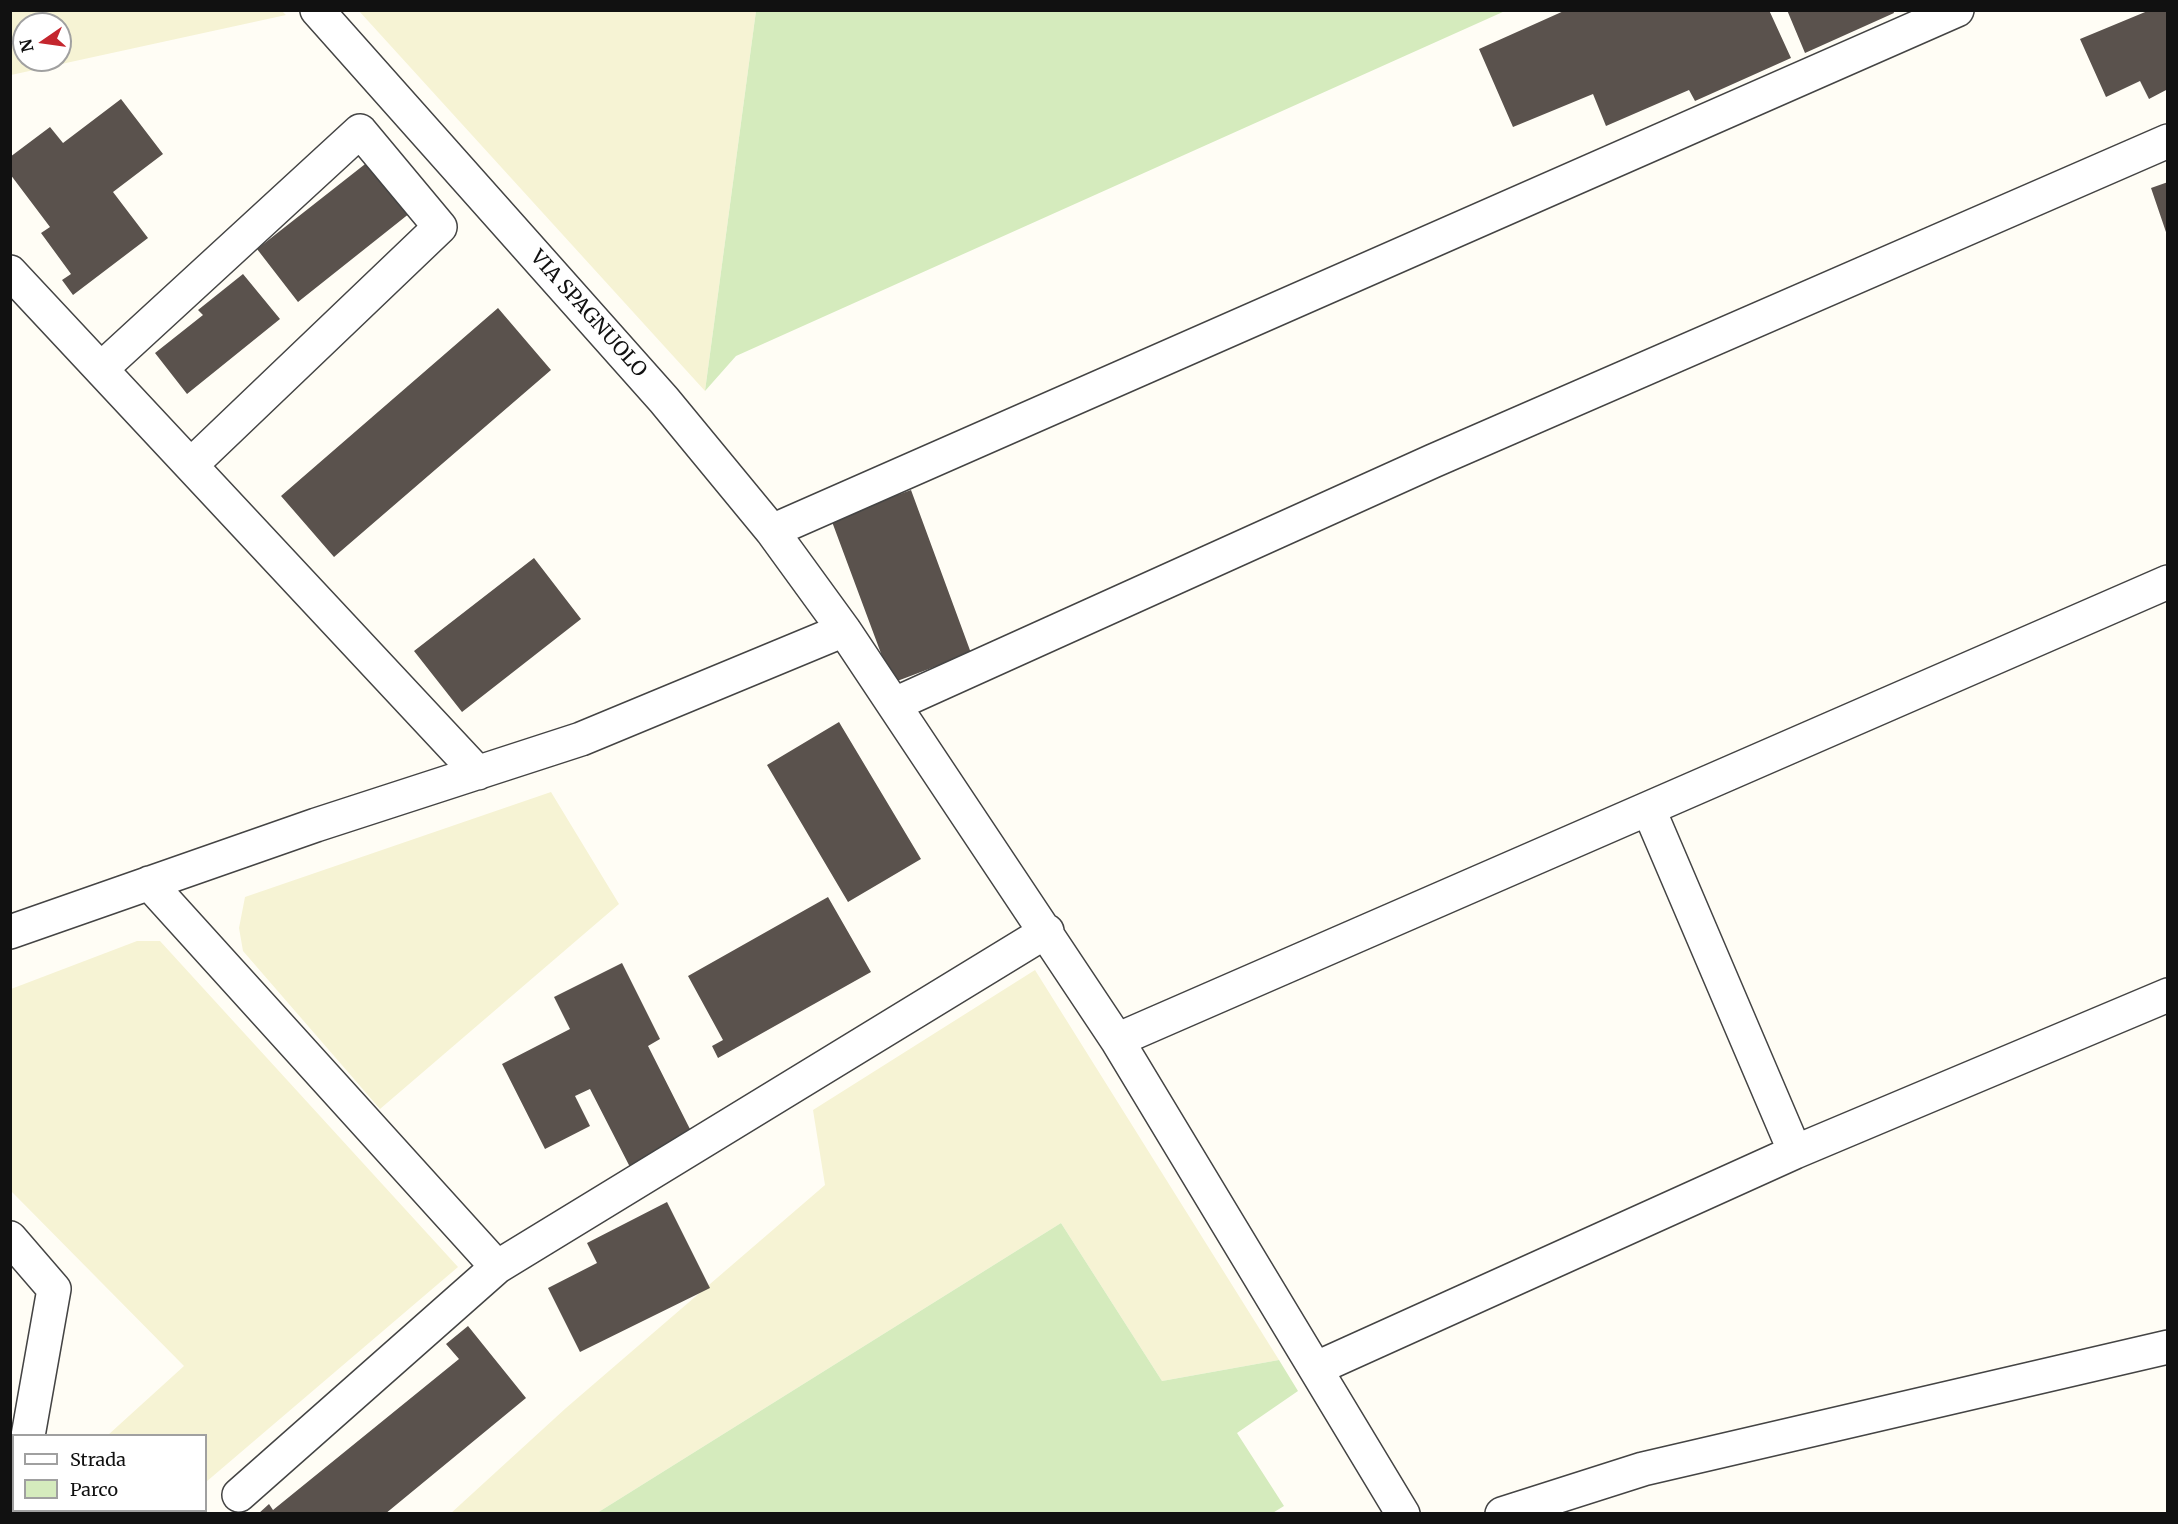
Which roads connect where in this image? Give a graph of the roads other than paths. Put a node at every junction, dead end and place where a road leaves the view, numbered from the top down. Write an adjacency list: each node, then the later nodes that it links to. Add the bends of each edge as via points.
1 (317, 10): 7 (street, VIA SPAGNUOLO, via 664,400)
2 (1957, 10): 7 (street)
3 (2168, 141): 10 (street, via 1433,461)
4 (11, 274): 5 (street)
5 (100, 369): 6 (street); 6 (street, via 360,130 440,227)
6 (191, 465): 11 (street)
7 (772, 531): 9 (street, VIA SPAGNUOLO)
8 (2168, 582): 12 (street)
9 (844, 630): 10 (street, VIA SPAGNUOLO); 11 (street, via 581,740)
10 (895, 704): 14 (street, VIA SPAGNUOLO)
11 (478, 773): 13 (street)
12 (1649, 810): 17 (street); 18 (street)
13 (149, 883): 15 (street); 20 (street)
14 (1047, 931): 17 (street, VIA SPAGNUOLO); 20 (street)
15 (10, 932)
16 (2168, 995): 18 (street)
17 (1118, 1040): 22 (street, VIA SPAGNUOLO)
18 (1795, 1152): 22 (street)
19 (10, 1238): 23 (street, via 54,1289)
20 (497, 1267): 24 (street)
21 (2168, 1347): 26 (street, via 1642,1469)
22 (1317, 1368): 25 (street, VIA SPAGNUOLO)
23 (28, 1434)
24 (239, 1495)
25 (1403, 1514)
26 (1502, 1514)

